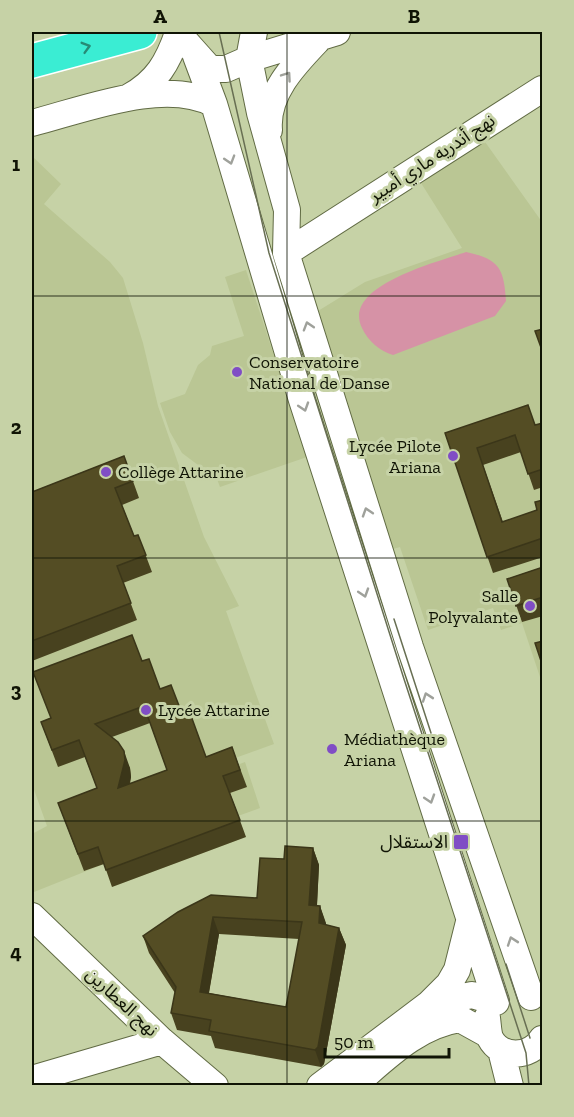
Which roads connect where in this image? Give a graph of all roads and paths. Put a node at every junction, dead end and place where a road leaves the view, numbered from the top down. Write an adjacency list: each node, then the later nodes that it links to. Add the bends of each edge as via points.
1 (140, 32): 8 (highway, one-way to 1)
2 (177, 32): 6 (street); 10 (street, via 169,59 159,73)
3 (254, 32): 7 (street)
4 (290, 32): 5 (street)
5 (328, 35): 7 (street); 13 (street, one-way to 5, via 268,123 281,83 297,61)
6 (196, 56): 7 (street, via 210,69 226,69); 11 (street)
7 (249, 59): 13 (street)
8 (32, 61)
9 (543, 89): 15 (street, نهج أندريه ماري أمبير)
10 (127, 98): 11 (street, via 187,94); 12 (street)
11 (213, 104): 18 (street, one-way to 18, via 302,400)
12 (32, 123)
13 (271, 151): 14 (street)
14 (287, 210): 15 (street, via 294,222); 16 (street)
15 (323, 229): 16 (street, نهج أندريه ماري أمبير)
16 (286, 253): 20 (street, one-way to 16, via 410,647)
17 (32, 918): 22 (street, نهج العطارين)
18 (469, 922): 19 (street); 21 (street, via 457,970)
19 (496, 1002): 20 (street, via 515,993); 21 (street, via 472,995); 23 (street, via 487,1017)
20 (537, 1003)
21 (429, 1004): 27 (street)
22 (162, 1041): 25 (street); 26 (street, نهج العطارين)
23 (495, 1042): 24 (street, via 518,1054); 28 (street, via 460,1019 432,1026 408,1039); 29 (street)
24 (542, 1043)
25 (32, 1078)
26 (215, 1086)
27 (320, 1086)
28 (353, 1086)
29 (510, 1086)

